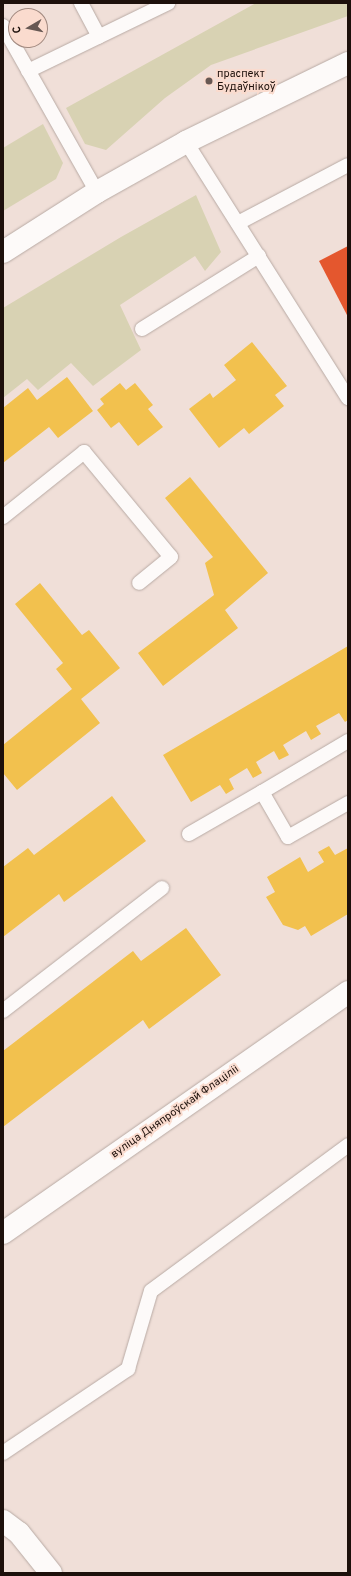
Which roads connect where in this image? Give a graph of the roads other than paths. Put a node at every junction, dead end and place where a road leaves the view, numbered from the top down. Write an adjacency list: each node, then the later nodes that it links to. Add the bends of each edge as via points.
1 (82, 3): 4 (lane)
2 (168, 3): 4 (lane)
3 (3, 26): 6 (lane)
4 (99, 37): 6 (lane)
5 (348, 63): 7 (street)
6 (28, 71): 9 (lane)
7 (186, 142): 9 (street); 10 (lane)
8 (348, 165): 10 (lane)
9 (98, 192): 11 (street)
10 (238, 223): 12 (lane)
11 (3, 252)
12 (259, 256): 13 (lane); 14 (lane)
13 (142, 329)
14 (348, 398)
15 (3, 517): 16 (lane, via 84,452 171,557)
16 (139, 583)
17 (348, 741): 18 (lane)
18 (262, 792): 19 (lane, via 288,837); 20 (lane)
19 (348, 803)
20 (189, 834)
21 (162, 888): 23 (lane)
22 (348, 992): 25 (street, вуліца Дняпроўскай Флаціліі)
23 (3, 1011)
24 (348, 1145): 26 (lane, via 151,1291 128,1369)
25 (3, 1232)
26 (3, 1453)
27 (3, 1522): 28 (street, via 19,1533)
28 (51, 1573)

